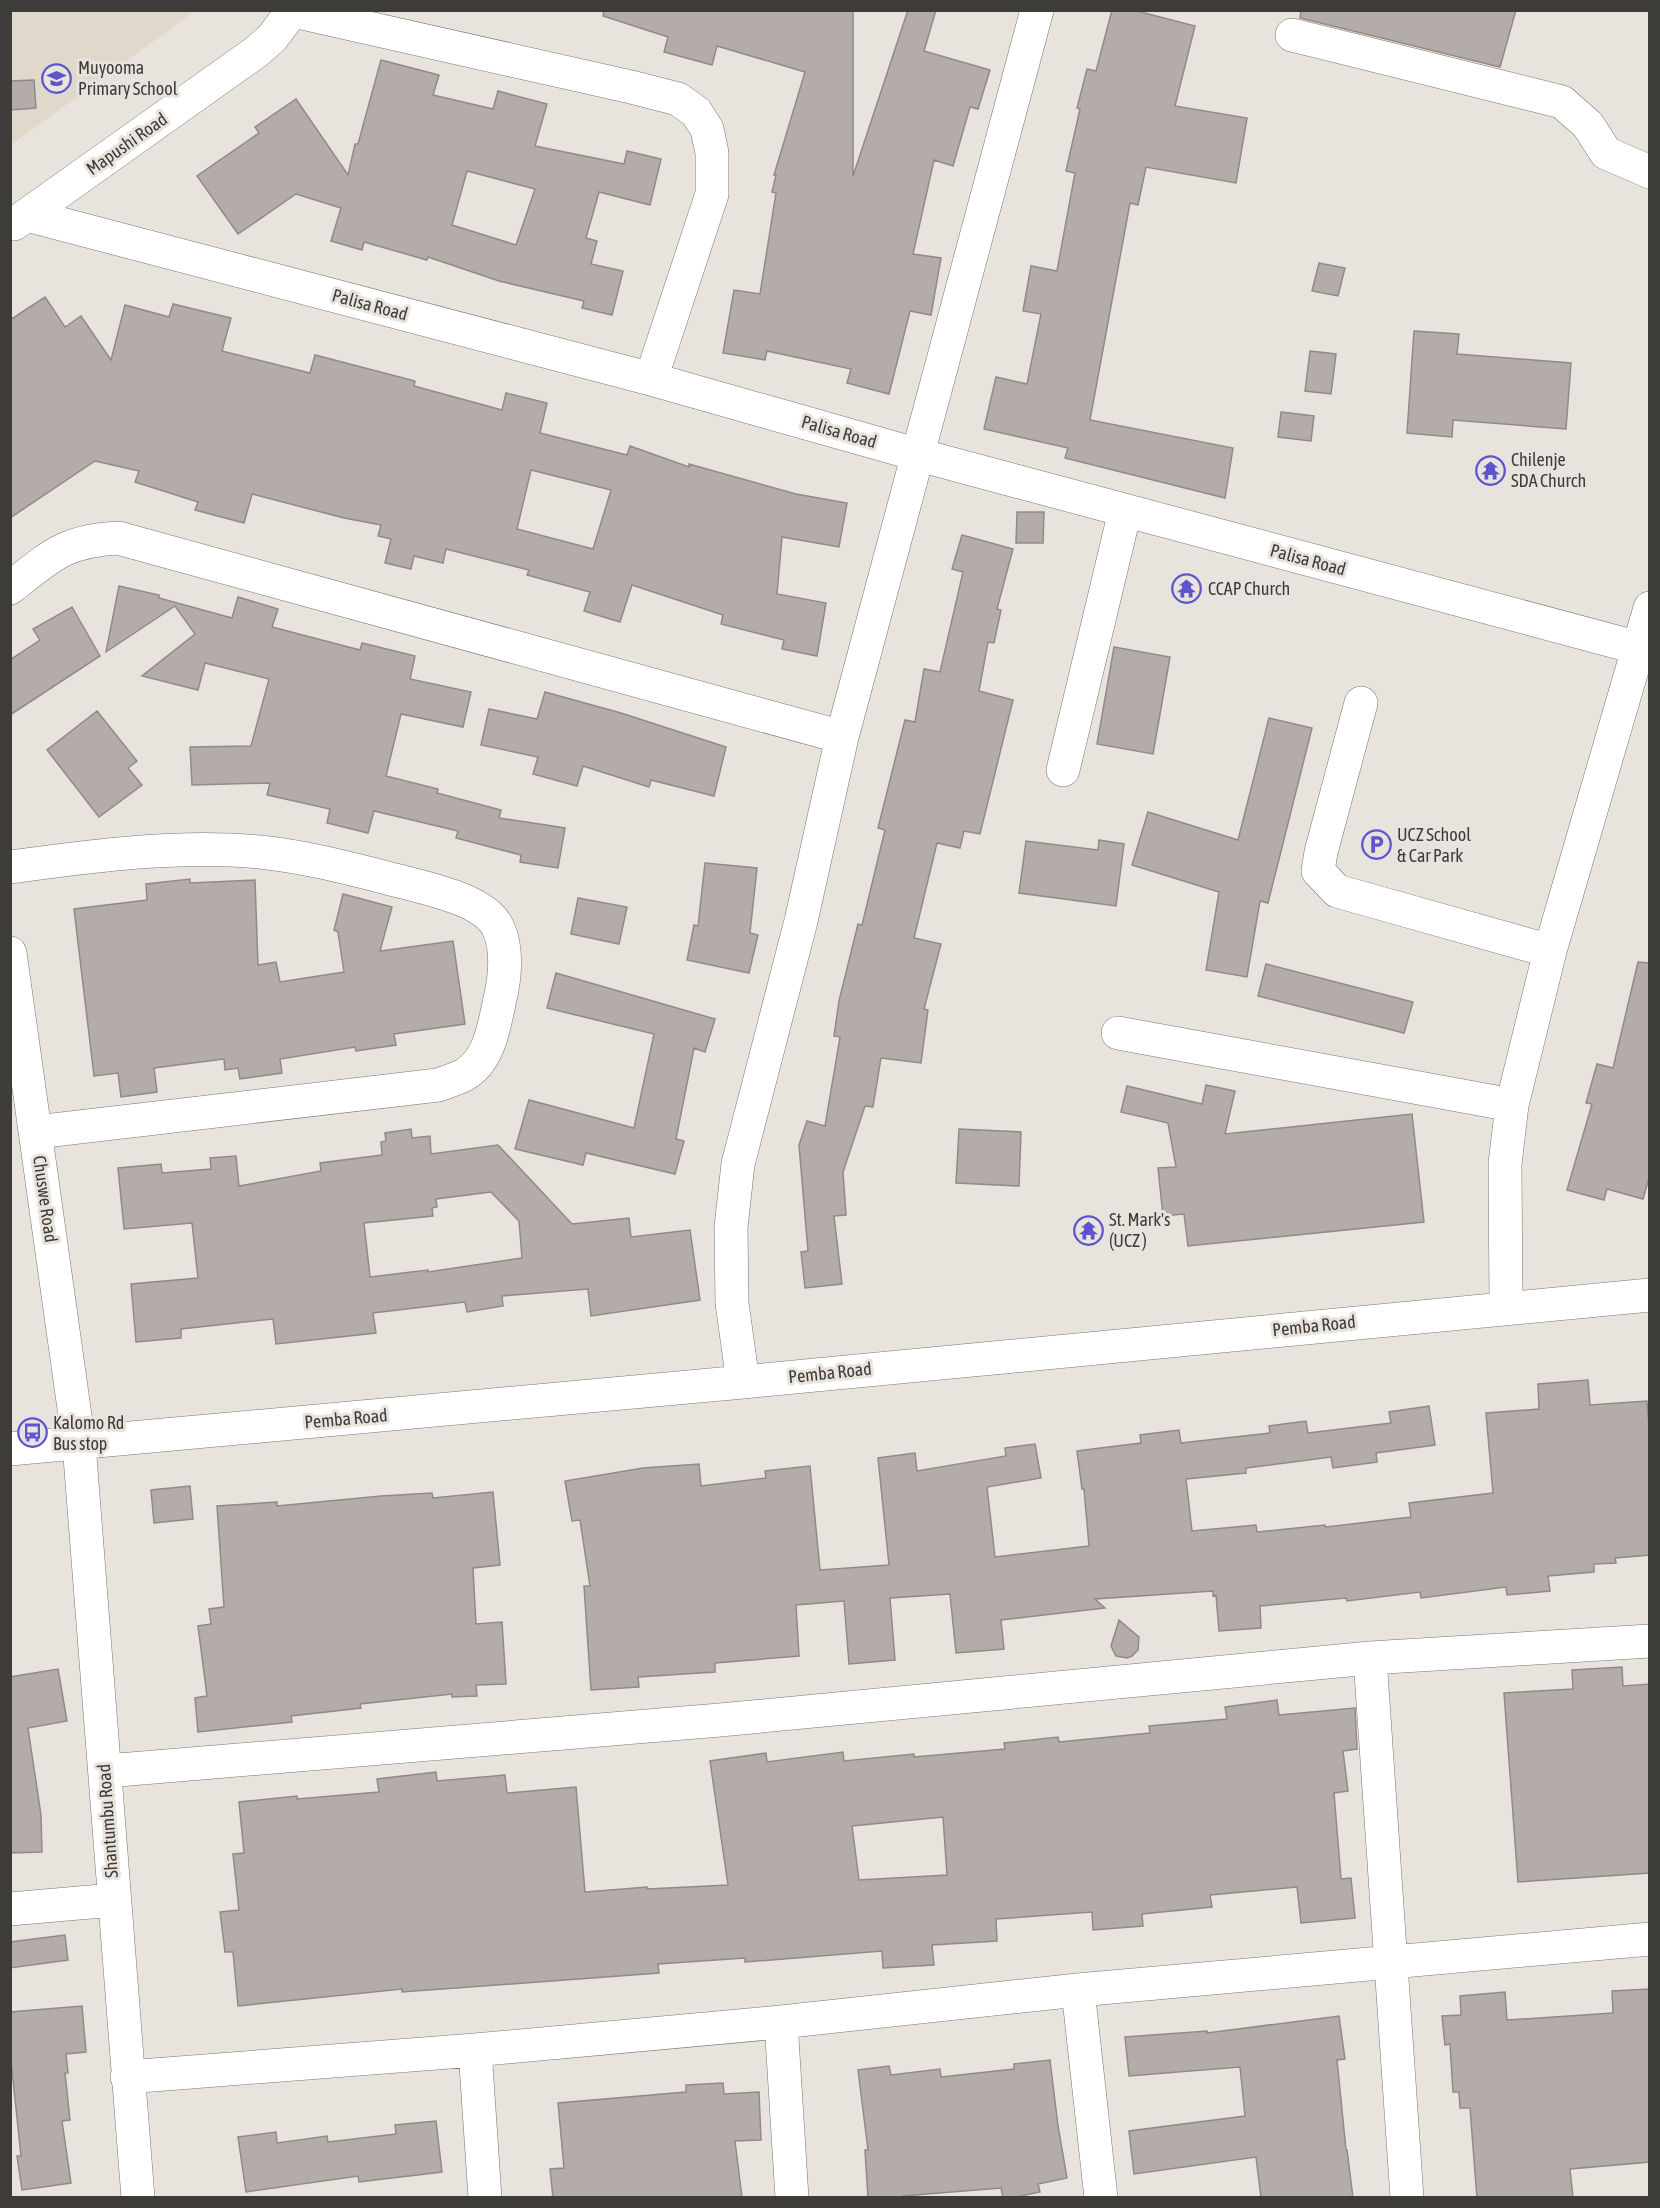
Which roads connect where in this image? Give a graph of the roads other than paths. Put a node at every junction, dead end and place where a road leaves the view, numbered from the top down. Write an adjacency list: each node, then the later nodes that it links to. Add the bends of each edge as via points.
1 (1037, 10): 7 (street)
2 (293, 11): 5 (street, Mapushi Road, via 256,52); 6 (street, via 631,87 678,99 696,112 706,129 712,153 712,194)
3 (1292, 35): 4 (street, via 1562,102 1588,124 1606,153)
4 (1650, 172)
5 (19, 221): 6 (street, Palisa Road)
6 (651, 379): 7 (street, Palisa Road)
7 (919, 455): 8 (street, Palisa Road); 13 (street)
8 (1125, 511): 11 (street, Palisa Road); 14 (street)
9 (10, 588): 13 (street, via 65,548 118,538)
10 (1650, 608): 11 (street)
11 (1644, 650): 16 (street)
12 (1361, 703): 16 (street, via 1318,871 1337,891)
13 (842, 737): 23 (street, via 801,921 738,1164 731,1227 732,1303)
14 (1063, 770)
15 (10, 867): 20 (street, via 91,856 196,849 260,852 350,869 475,904 498,927 504,955 502,992 491,1039 480,1061 465,1075 438,1085)
16 (1551, 951): 19 (street)
17 (10, 954): 20 (street, Chuswe Road)
18 (1118, 1034): 19 (street)
19 (1512, 1105): 22 (street, via 1505,1164)
20 (36, 1132): 24 (street, Chuswe Road)
21 (1650, 1294): 22 (street, Pemba Road)
22 (1506, 1307): 23 (street, Pemba Road)
23 (743, 1382): 24 (street, Pemba Road)
24 (79, 1444): 25 (street, Pemba Road); 28 (street, Shantumbu Road)
25 (10, 1449)
26 (1650, 1641): 27 (street)
27 (1370, 1658): 28 (street, via 732,1719); 32 (street)
28 (106, 1771): 29 (street, Shantumbu Road)
29 (113, 1900): 30 (street); 36 (street, Shantumbu Road)
30 (10, 1910)
31 (1650, 1939): 32 (street)
32 (1392, 1963): 33 (street); 41 (street)
33 (1078, 1990): 34 (street); 40 (street)
34 (781, 2022): 35 (street); 39 (street)
35 (476, 2050): 36 (street); 38 (street)
36 (127, 2077): 37 (street, Shantumbu Road)
37 (138, 2198)
38 (484, 2198)
39 (792, 2198)
40 (1101, 2198)
41 (1407, 2198)

